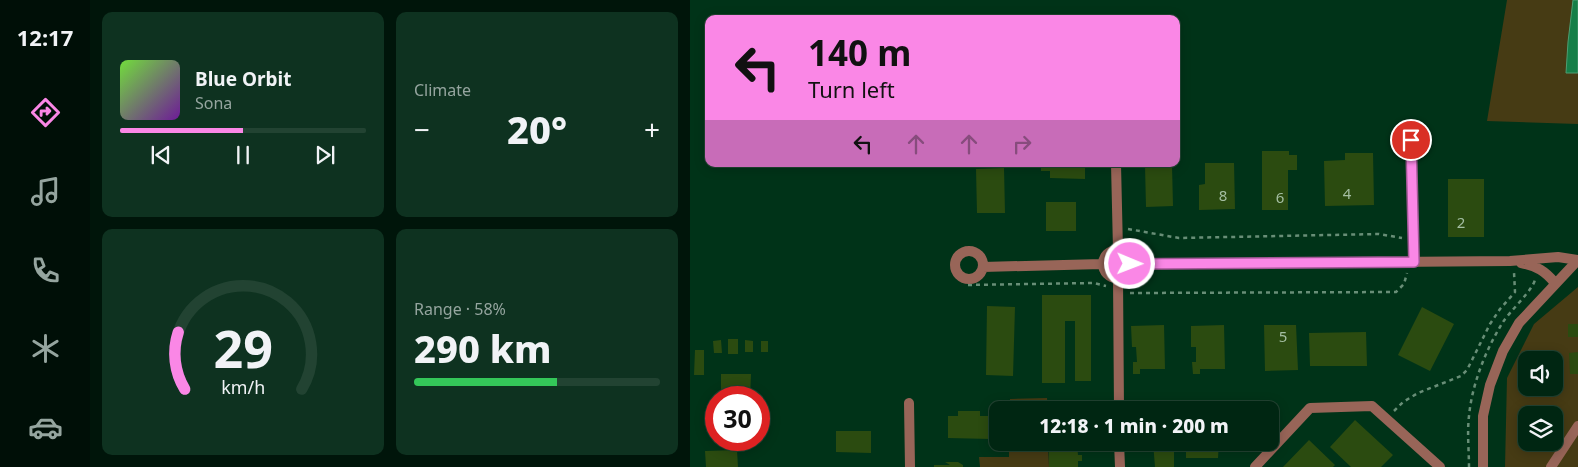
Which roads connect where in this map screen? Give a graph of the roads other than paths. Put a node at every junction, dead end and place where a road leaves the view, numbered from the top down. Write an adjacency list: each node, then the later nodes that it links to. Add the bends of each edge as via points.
1 (1411, 140): 5 (street)
2 (1116, 167): 3 (street)
3 (1118, 250): 6 (street, via 1106,254); 7 (street, via 1127,255)
4 (1578, 260): 8 (street, via 1558,257); 11 (street)
5 (1414, 262): 7 (street); 8 (street)
6 (1102, 264): 9 (street); 10 (street, via 1107,274)
7 (1130, 264): 10 (street, via 1126,275)
8 (1512, 266): 11 (street, via 1534,265)
9 (982, 267)
10 (1118, 278): 12 (street)
11 (1555, 283): 20 (street, via 1519,323 1503,351 1483,416)
12 (1119, 401)
13 (909, 403): 16 (street)
14 (1578, 426): 21 (street)
15 (1119, 451): 17 (street)
16 (910, 467)
17 (1120, 467)
18 (1255, 467): 19 (street, via 1310,408 1372,406)
19 (1440, 467)
20 (1483, 467)
21 (1551, 467)

